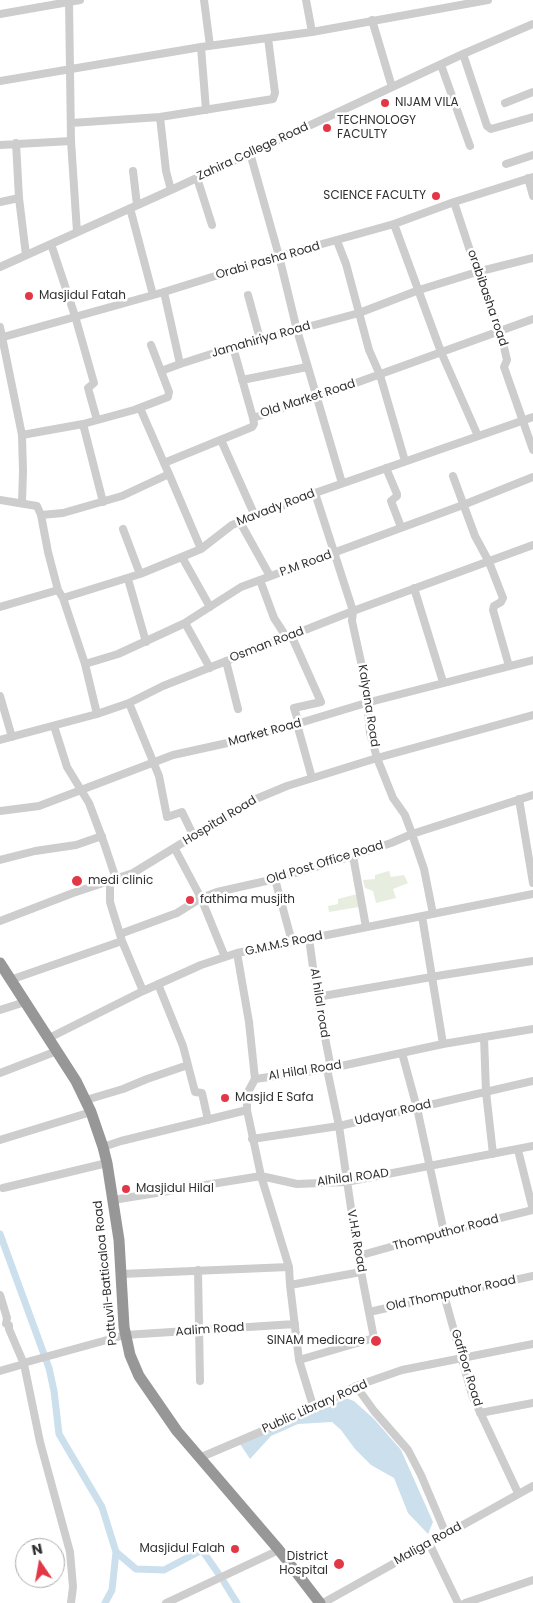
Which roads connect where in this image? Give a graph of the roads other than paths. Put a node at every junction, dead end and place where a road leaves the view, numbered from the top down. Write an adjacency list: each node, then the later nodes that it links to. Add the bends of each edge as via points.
1 (80, 0): 5 (street)
2 (204, 0): 12 (street)
3 (306, 0): 10 (street)
4 (488, 0): 6 (street)
5 (69, 1): 7 (street); 16 (street)
6 (439, 4): 8 (street)
7 (0, 14)
8 (372, 20): 10 (street); 18 (street)
9 (533, 24): 14 (street, Zahira College Road)
10 (312, 32): 11 (street)
11 (268, 38): 12 (street); 21 (street, via 275,97)
12 (210, 46): 13 (street)
13 (200, 47): 16 (street); 21 (street)
14 (463, 54): 15 (street, Zahira College Road); 23 (street, via 487,126 491,129)
15 (441, 64): 18 (street, Zahira College Road); 28 (street)
16 (70, 69): 17 (street); 24 (street)
17 (0, 81)
18 (392, 87): 29 (street, Zahira College Road)
19 (533, 92): 20 (street)
20 (505, 102)
21 (206, 110): 22 (street)
22 (160, 117): 24 (street); 35 (street)
23 (533, 117)
24 (71, 123): 25 (street)
25 (71, 141): 26 (street); 43 (street)
26 (16, 143): 27 (street); 37 (street)
27 (0, 145)
28 (470, 146)
29 (250, 153): 33 (street, Zahira College Road); 47 (street)
30 (533, 155): 31 (street)
31 (506, 164)
32 (133, 171): 40 (street)
33 (197, 178): 35 (street, Zahira College Road); 42 (street)
34 (531, 178): 36 (street); 39 (street, Orabi Pasha Road)
35 (171, 190): 40 (street, Zahira College Road)
36 (533, 196)
37 (20, 198): 38 (street); 46 (street)
38 (0, 202)
39 (454, 202): 41 (street, Orabi Pasha Road); 50 (street, orabibasha road)
40 (134, 206): 43 (street, Zahira College Road); 53 (street)
41 (394, 224): 44 (street, Orabi Pasha Road); 51 (street)
42 (212, 225)
43 (77, 232): 45 (street, Zahira College Road)
44 (337, 241): 47 (street, Orabi Pasha Road); 55 (street)
45 (52, 244): 46 (street, Zahira College Road); 56 (street)
46 (26, 255): 49 (street, Zahira College Road)
47 (279, 256): 52 (street, Orabi Pasha Road); 59 (street)
48 (533, 258): 50 (street, Jamahiriya Road)
49 (0, 267)
50 (477, 272): 51 (street, Jamahiriya Road); 60 (street, orabibasha road)
51 (418, 290): 55 (street, Jamahiriya Road); 65 (street)
52 (164, 292): 53 (street, Orabi Pasha Road); 66 (street)
53 (153, 295): 56 (street, Orabi Pasha Road)
54 (248, 295): 62 (street)
55 (359, 312): 59 (street, Jamahiriya Road); 69 (street, via 369,350)
56 (76, 316): 61 (street, Orabi Pasha Road); 75 (street, via 94,383 88,388)
57 (533, 319): 60 (street, Old Market Road)
58 (0, 327): 61 (street)
59 (297, 330): 62 (street, Jamahiriya Road); 67 (street)
60 (500, 330): 65 (street, Old Market Road); 76 (street, orabibasha road, via 507,360 504,367)
61 (1, 338): 78 (street)
62 (260, 340): 64 (street, Jamahiriya Road)
63 (151, 345): 68 (street)
64 (233, 347): 66 (street, Jamahiriya Road); 70 (street)
65 (441, 352): 69 (street, Old Market Road); 79 (street)
66 (180, 364): 68 (street, Jamahiriya Road)
67 (308, 367): 70 (street); 71 (street)
68 (161, 371): 72 (street, via 168,397)
69 (380, 375): 71 (street, Old Market Road); 82 (street)
70 (242, 380): 73 (street)
71 (318, 397): 73 (street, Old Market Road); 88 (street)
72 (140, 408): 75 (street); 83 (street)
73 (253, 418): 80 (street, Old Market Road, via 252,427)
74 (533, 418): 76 (street, Mavady Road)
75 (97, 420): 77 (street)
76 (522, 421): 79 (street, Mavady Road); 81 (street, orabibasha road)
77 (82, 424): 78 (street); 91 (street)
78 (22, 436): 92 (street)
79 (478, 436): 82 (street, Mavady Road)
80 (220, 440): 83 (street, Old Market Road); 95 (street)
81 (533, 450)
82 (405, 461): 84 (street, Mavady Road)
83 (164, 463): 85 (street)
84 (386, 468): 88 (street, Mavady Road); 97 (street, via 397,494 391,501)
85 (169, 474): 91 (street); 100 (street)
86 (453, 476): 93 (street)
87 (533, 477): 93 (street, P.M Road)
88 (342, 483): 89 (street, Mavady Road)
89 (315, 493): 95 (street, Mavady Road); 101 (street, Kalyana Road)
90 (0, 500): 92 (street)
91 (103, 502): 94 (street)
92 (22, 503): 94 (street, via 37,506)
93 (463, 505): 97 (street, P.M Road); 103 (street)
94 (41, 516): 109 (street)
95 (255, 516): 96 (street, Mavady Road)
96 (240, 522): 100 (street, Mavady Road); 105 (street)
97 (401, 527): 101 (street, P.M Road)
98 (123, 529): 104 (street)
99 (533, 545): 103 (street, Osman Road)
100 (201, 549): 102 (street, Mavady Road)
101 (335, 553): 105 (street, P.M Road); 113 (street, Kalyana Road)
102 (182, 557): 104 (street, Mavady Road); 112 (street)
103 (490, 562): 108 (street, Osman Road); 120 (street, via 503,598 492,610)
104 (140, 574): 106 (street, Mavady Road)
105 (270, 576): 107 (street, P.M Road)
106 (128, 578): 110 (street, Mavady Road); 116 (street)
107 (260, 580): 112 (street, P.M Road, via 241,587); 115 (street, via 274,618)
108 (414, 588): 113 (street, Osman Road); 122 (street)
109 (58, 590): 110 (street); 111 (street)
110 (63, 598): 119 (street)
111 (0, 607)
112 (210, 607): 114 (street, P.M Road)
113 (353, 611): 115 (street, Osman Road); 125 (street, Kalyana Road)
114 (185, 623): 116 (street, P.M Road); 121 (street)
115 (289, 638): 118 (street, Osman Road); 129 (street, via 321,702 294,708)
116 (146, 642): 119 (street, P.M Road)
117 (533, 660): 120 (street, Market Road)
118 (226, 661): 121 (street, Osman Road); 126 (street)
119 (85, 664): 127 (street)
120 (509, 666): 122 (street, Market Road)
121 (210, 668): 124 (street, Osman Road)
122 (443, 682): 125 (street, Market Road)
123 (0, 696): 131 (street)
124 (129, 703): 127 (street, Osman Road); 134 (street)
125 (366, 703): 129 (street, Market Road); 133 (street, Kalyana Road)
126 (238, 710)
127 (97, 714): 130 (street, Osman Road)
128 (533, 715): 133 (street, Hospital Road)
129 (298, 724): 134 (street, Market Road); 135 (street)
130 (54, 726): 131 (street, Osman Road); 136 (street, via 67,767)
131 (12, 737): 132 (street, Osman Road)
132 (0, 740)
133 (377, 758): 135 (street, Hospital Road); 140 (street, Kalyana Road)
134 (152, 763): 136 (street, Market Road); 142 (street, via 159,776 167,817 182,812)
135 (312, 778): 142 (street, Hospital Road, via 251,801)
136 (81, 790): 139 (street, Market Road, via 40,806); 141 (street)
137 (533, 795): 138 (street, Old Post Office Road)
138 (518, 799): 140 (street, Old Post Office Road); 148 (street)
139 (0, 811)
140 (412, 834): 144 (street, Old Post Office Road); 151 (street, Kalyana Road, via 424,869)
141 (102, 836): 145 (street, via 76,845); 147 (street)
142 (194, 836): 143 (street, Hospital Road)
143 (175, 849): 147 (street, Hospital Road, via 133,874); 150 (street)
144 (353, 856): 146 (street, Old Post Office Road); 154 (street)
145 (0, 860)
146 (275, 879): 150 (street, Old Post Office Road); 157 (street)
147 (113, 880): 153 (street, Hospital Road); 155 (street, via 110,902)
148 (533, 882)
149 (533, 894): 151 (street, G.M.M.S Road)
150 (201, 898): 155 (street, Old Post Office Road, via 177,914); 159 (street)
151 (433, 914): 152 (street, G.M.M.S Road)
152 (422, 916): 154 (street, G.M.M.S Road); 162 (street)
153 (0, 921)
154 (366, 927): 156 (street, G.M.M.S Road)
155 (121, 937): 163 (street, Old Post Office Road); 165 (street)
156 (310, 938): 157 (street, G.M.M.S Road); 166 (street, Al hilal road)
157 (292, 942): 158 (street, G.M.M.S Road)
158 (237, 953): 159 (street, G.M.M.S Road); 178 (street, via 249,1022)
159 (225, 957): 164 (street, G.M.M.S Road)
160 (533, 961): 162 (street)
161 (0, 963): 163 (highway, Pottuvil-Batticaloa Road)
162 (431, 977): 166 (street); 172 (street)
163 (10, 980): 167 (highway, Pottuvil-Batticaloa Road)
164 (158, 984): 165 (street, G.M.M.S Road); 175 (street)
165 (143, 991): 171 (street, G.M.M.S Road)
166 (317, 997): 176 (street, Al hilal road)
167 (25, 1002): 168 (street); 171 (highway, Pottuvil-Batticaloa Road)
168 (0, 1010)
169 (533, 1030): 170 (street, Al Hilal Road)
170 (484, 1037): 172 (street, Al Hilal Road); 180 (street)
171 (49, 1038): 173 (highway, Pottuvil-Batticaloa Road)
172 (443, 1044): 174 (street, Al Hilal Road)
173 (57, 1051): 177 (street); 181 (highway, Pottuvil-Batticaloa Road)
174 (402, 1053): 176 (street, Al Hilal Road); 182 (street)
175 (188, 1065): 181 (street); 185 (street, via 195,1092 202,1092)
176 (329, 1068): 178 (street, Al Hilal Road); 186 (street, V.H.R Road)
177 (0, 1073)
178 (254, 1079): 183 (street, Al Hilal Road, via 247,1094)
179 (533, 1081): 180 (street, Udayar Road)
180 (486, 1092): 182 (street, Udayar Road); 192 (street)
181 (86, 1100): 184 (highway, Pottuvil-Batticaloa Road)
182 (417, 1108): 186 (street, Udayar Road); 194 (street)
183 (247, 1110): 185 (street); 187 (street, Al Hilal Road)
184 (91, 1112): 188 (street); 189 (highway, Pottuvil-Batticaloa Road)
185 (208, 1120): 189 (street)
186 (339, 1126): 187 (street, Udayar Road); 196 (street, V.H.R Road)
187 (252, 1139): 195 (street, Al Hilal Road)
188 (0, 1140)
189 (103, 1146): 193 (highway, Pottuvil-Batticaloa Road)
190 (533, 1146): 191 (street, Alhilal ROAD)
191 (518, 1150): 192 (street, Alhilal ROAD); 199 (street)
192 (493, 1154): 194 (street, Alhilal ROAD)
193 (107, 1163): 197 (street); 198 (highway, Pottuvil-Batticaloa Road)
194 (430, 1166): 196 (street, Alhilal ROAD); 200 (street)
195 (260, 1176): 196 (street, Alhilal ROAD, via 297,1184); 198 (street, Alhilal ROAD); 202 (street, Al Hilal Road)
196 (346, 1182): 201 (street, V.H.R Road)
197 (3, 1188)
198 (113, 1200): 205 (highway, Pottuvil-Batticaloa Road)
199 (533, 1210): 200 (street, Thomputhor Road)
200 (444, 1232): 201 (street, Thomputhor Road)
201 (358, 1256): 204 (street, V.H.R Road)
202 (289, 1267): 203 (street); 207 (street, Al Hilal Road)
203 (198, 1270): 205 (street); 212 (street)
204 (361, 1272): 207 (street); 210 (street, V.H.R Road)
205 (121, 1274): 213 (highway, Pottuvil-Batticaloa Road)
206 (533, 1276): 209 (street, Old Thomputhor Road)
207 (290, 1285): 211 (street, Al Hilal Road)
208 (0, 1295): 217 (street, via 6,1324)
209 (444, 1295): 210 (street, Old Thomputhor Road); 215 (street, Gaffoor Road)
210 (369, 1312): 216 (street, V.H.R Road, via 374,1338)
211 (295, 1324): 212 (street, Aalim Road); 216 (street, Al Hilal Road)
212 (200, 1330): 213 (street, Aalim Road); 219 (street)
213 (125, 1335): 217 (street, Aalim Road); 224 (highway, Pottuvil-Batticaloa Road, via 142,1382)
214 (533, 1344): 215 (street, Public Library Road)
215 (463, 1358): 220 (street, Public Library Road, via 402,1370); 223 (street, Gaffoor Road)
216 (299, 1360): 222 (street, Al Hilal Road)
217 (26, 1363): 218 (street, Aalim Road); 232 (street, via 40,1442 70,1552)
218 (0, 1371)
219 (200, 1381)
220 (356, 1386): 222 (street, Public Library Road); 228 (street, via 408,1450)
221 (533, 1403): 223 (street)
222 (314, 1408): 224 (street, Public Library Road)
223 (480, 1413): 226 (street, Gaffoor Road)
224 (199, 1458): 230 (highway, Pottuvil-Batticaloa Road)
225 (532, 1486): 226 (street, Maliga Road); 227 (street)
226 (518, 1494): 228 (street, Maliga Road)
227 (533, 1496)
228 (446, 1534): 229 (street, Maliga Road)
229 (429, 1543): 234 (street, Maliga Road); 235 (street)
230 (279, 1550): 233 (street); 234 (highway, Pottuvil-Batticaloa Road)
231 (533, 1580): 236 (street)
232 (71, 1603)
233 (166, 1603)
234 (321, 1603)
235 (458, 1603)
236 (465, 1603)

